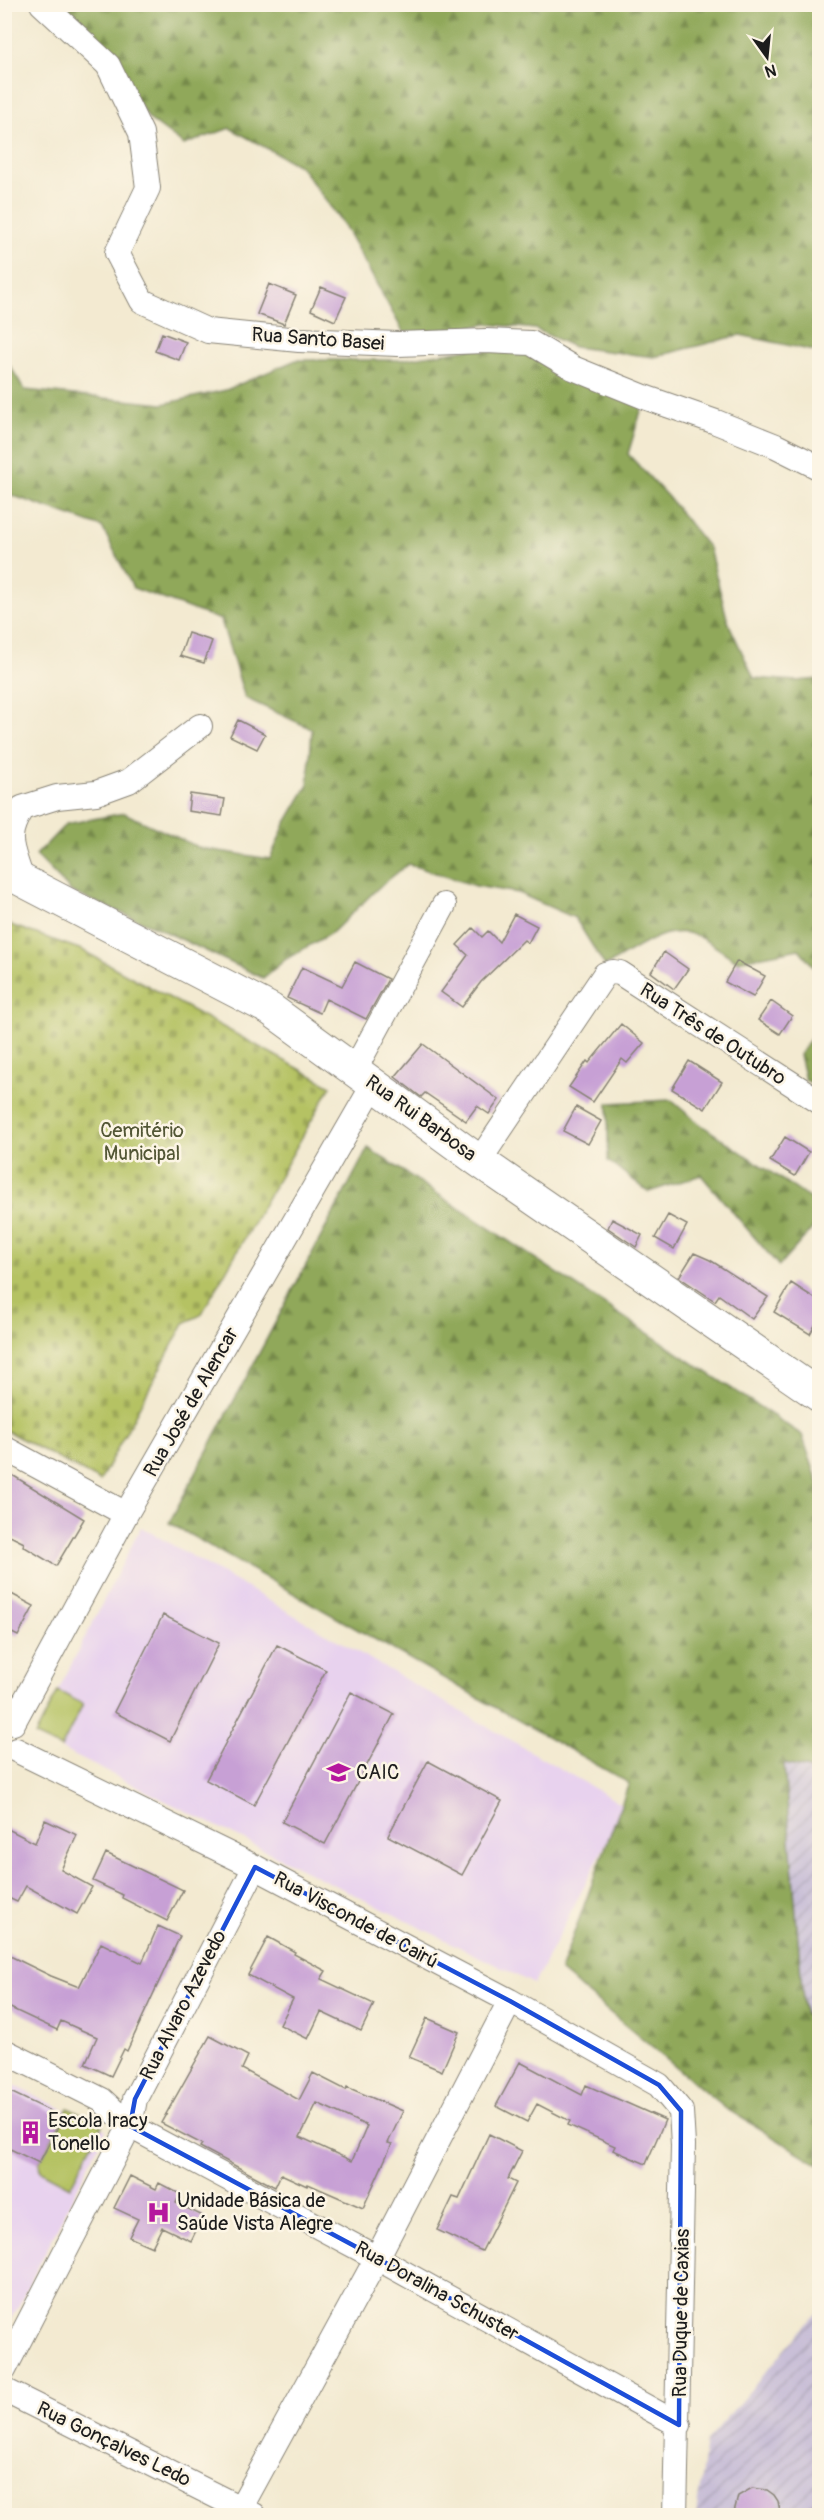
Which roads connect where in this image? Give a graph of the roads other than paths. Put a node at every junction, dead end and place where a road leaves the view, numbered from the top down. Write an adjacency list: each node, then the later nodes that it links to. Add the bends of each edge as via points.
1 (42, 4): 2 (street, Rua Santo Basei, via 108,65 141,133 148,188 117,253 142,301 208,331 299,340 531,343 573,368 776,446)
2 (819, 468)
3 (200, 726): 4 (street, via 129,781 96,793 57,796 22,808 11,826 9,840)
4 (13, 876): 6 (main road, Rua Rui Barbosa, via 270,1009)
5 (444, 905): 6 (street, Rua José de Alencar)
6 (364, 1077): 8 (main road, Rua Rui Barbosa); 11 (street, Rua José de Alencar)
7 (819, 1102): 8 (street, Rua Três de Outubro, via 613,972 605,974)
8 (479, 1161): 9 (main road, Rua Rui Barbosa)
9 (819, 1396)
10 (4, 1448): 11 (street)
11 (126, 1514): 12 (street, Rua José de Alencar)
12 (9, 1722): 13 (street, via 21,1736 20,1743)
13 (10, 1752): 14 (street, Rua Visconde de Cairú)
14 (255, 1867): 15 (street, Rua Visconde de Cairú); 18 (street, Rua Alvaro Azevedo, via 135,2099)
15 (510, 2001): 17 (street, Rua Visconde de Cairú, via 659,2085); 19 (street)
16 (4, 2051): 18 (street, Rua Doralina Schuster, via 102,2100)
17 (681, 2111): 22 (street, Rua Duque de Caxias)
18 (130, 2126): 19 (street, Rua Doralina Schuster); 20 (street, Rua Alvaro Azevedo)
19 (377, 2258): 22 (street, Rua Doralina Schuster); 23 (street)
20 (4, 2370)
21 (4, 2390): 23 (street, Rua Gonçalves Ledo)
22 (679, 2425): 24 (street, Rua Duque de Caxias)
23 (248, 2511)
24 (675, 2516)

